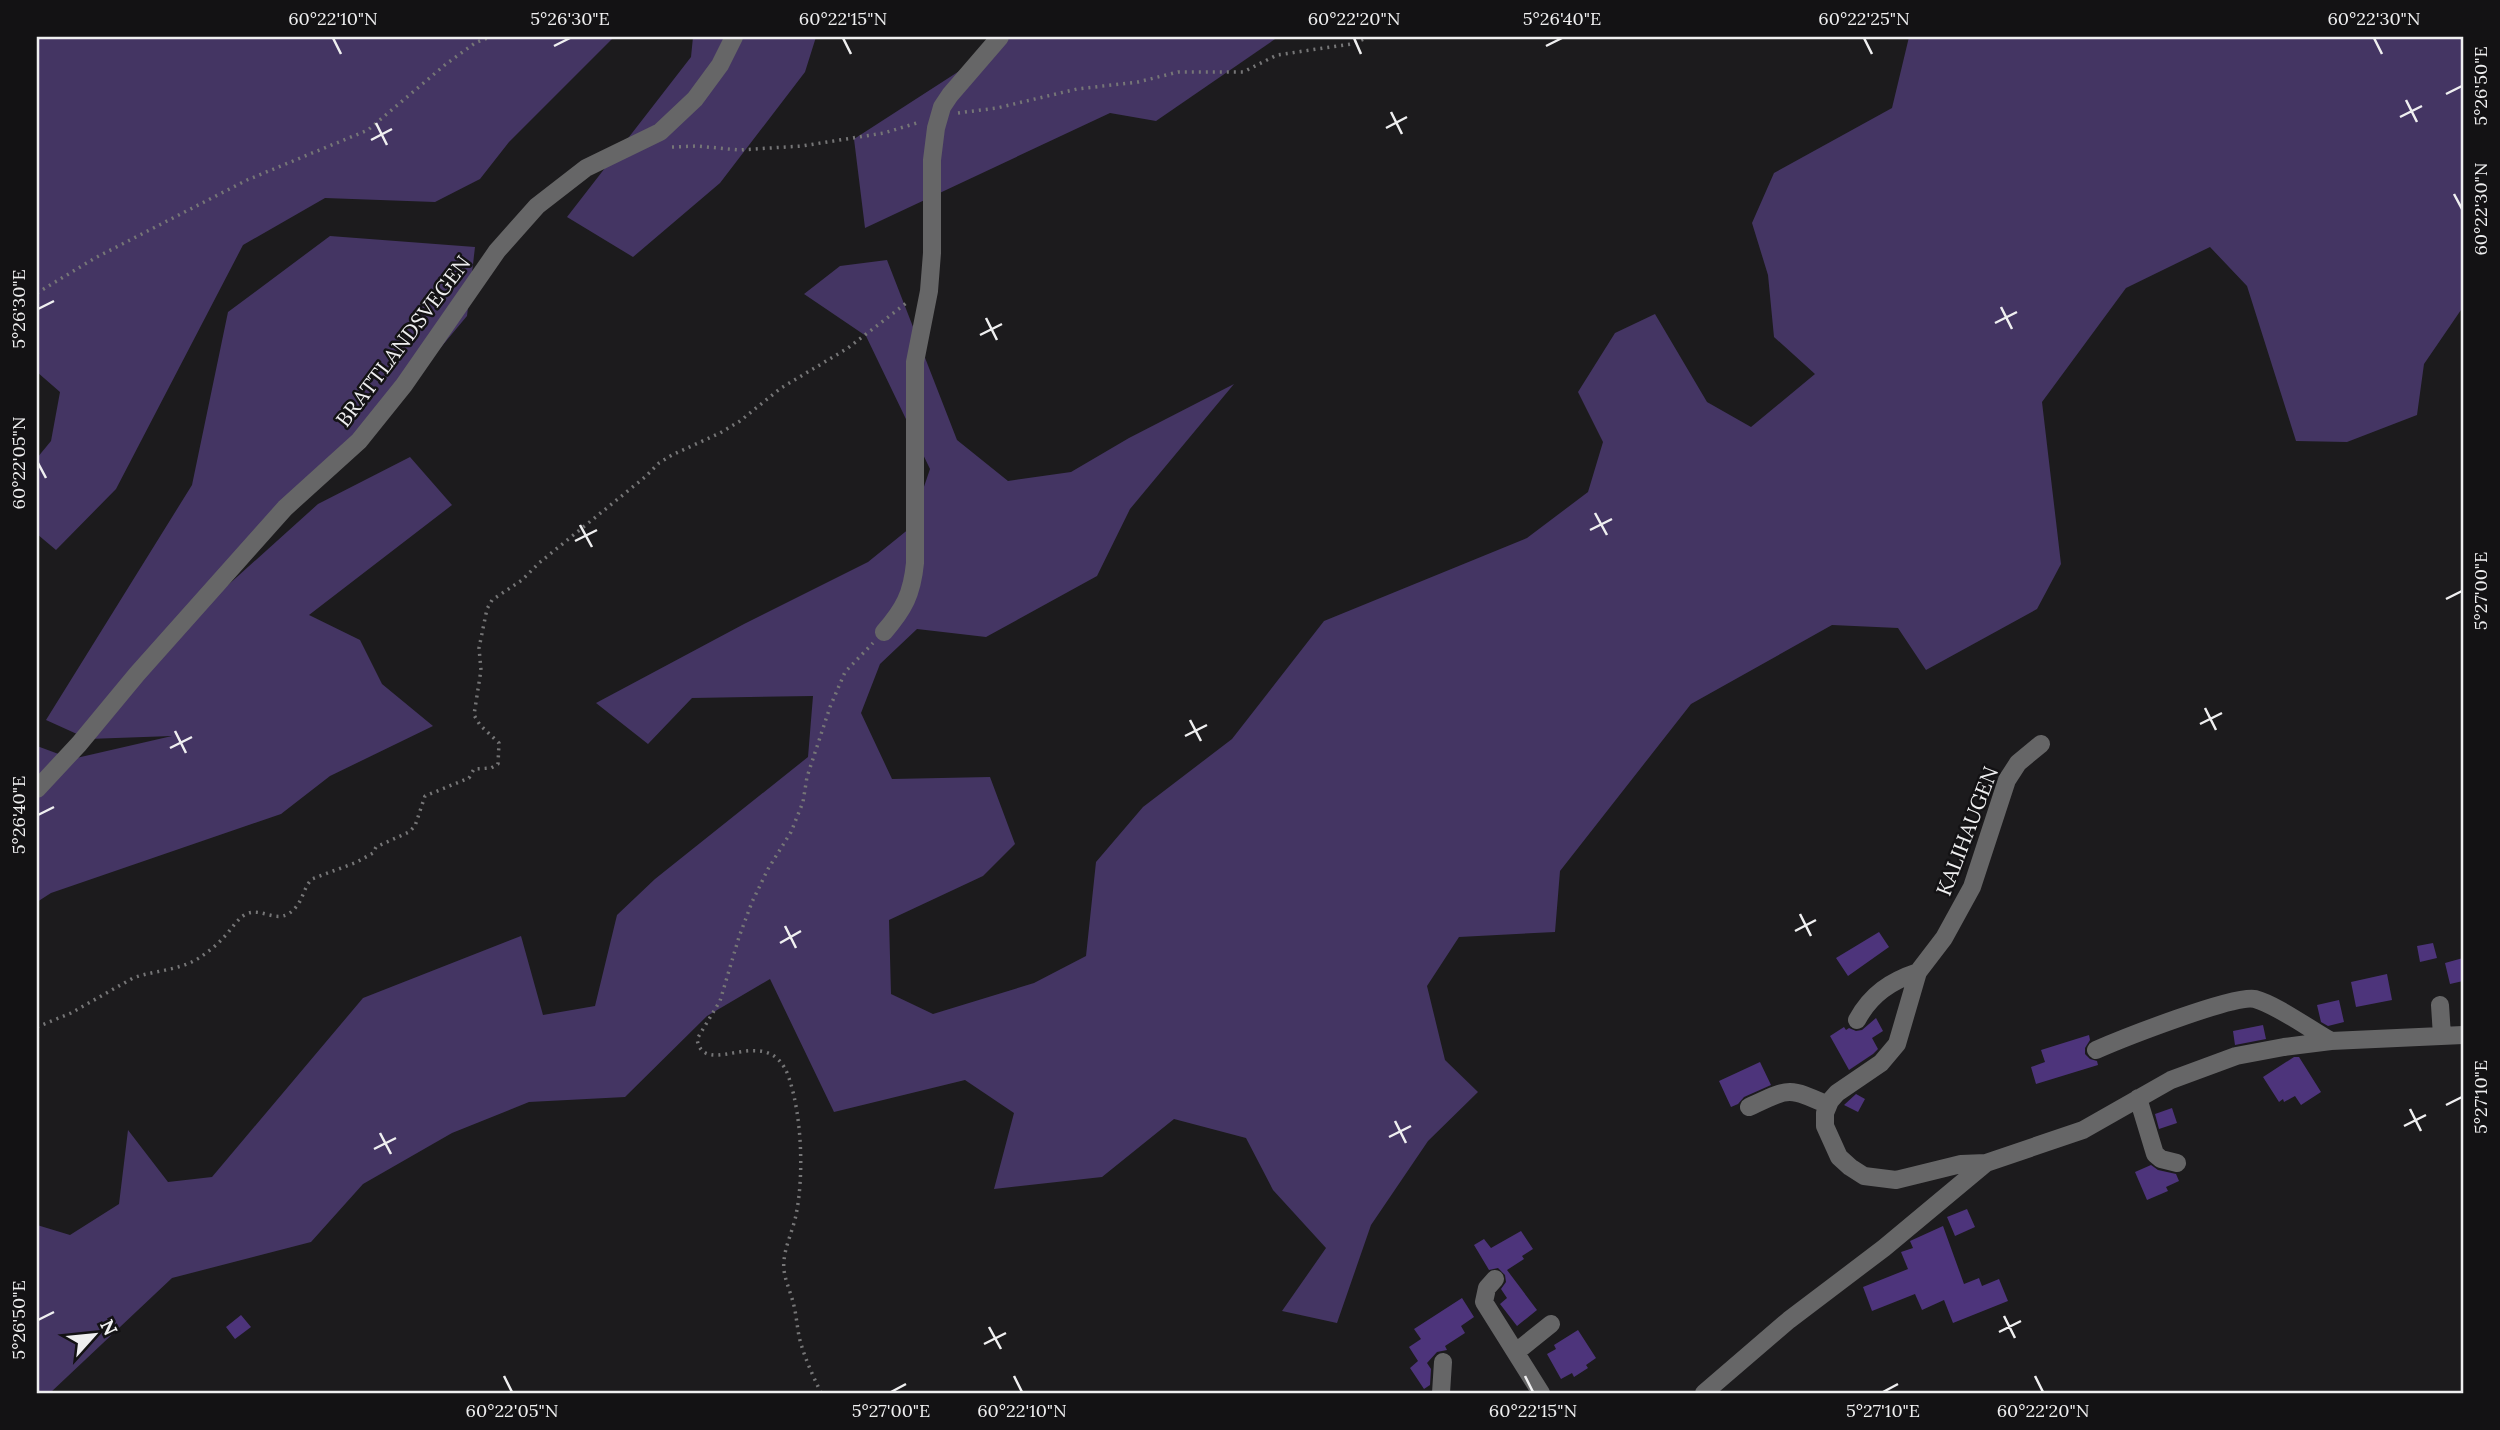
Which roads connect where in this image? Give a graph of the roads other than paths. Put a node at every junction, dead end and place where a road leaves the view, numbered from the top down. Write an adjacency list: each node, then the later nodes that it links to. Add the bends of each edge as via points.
1 (734, 37): 5 (street, BRATTLANDSVEGEN, via 695,99 660,132 586,169 537,206 497,251 404,385 359,441 285,508)
2 (999, 37): 3 (street, via 950,95 940,116 932,160 929,285 915,362 915,564 912,589)
3 (884, 632)
4 (2041, 744): 6 (street, KALIHAUGEN, via 2018,763 2007,780 1972,887 1944,938)
5 (37, 789)
6 (1918, 972): 8 (street, via 1879,992); 14 (street, KALIHAUGEN, via 1898,1044)
7 (2441, 1005): 10 (street)
8 (1857, 1020)
9 (2463, 1035): 10 (street)
10 (2442, 1036): 11 (street)
11 (2331, 1041): 12 (street, via 2263,1002 2247,998); 13 (street, via 2236,1056 2171,1080)
12 (2096, 1050)
13 (2138, 1098): 16 (street, via 2083,1130); 17 (street, via 2155,1154)
14 (1828, 1105): 15 (street, via 1795,1090); 16 (street, via 1825,1126 1831,1143 1839,1157 1864,1176 1896,1180 1961,1164)
15 (1749, 1107)
16 (1986, 1163): 24 (street)
17 (2177, 1163)
18 (1495, 1279): 20 (street, via 1487,1288 1485,1302)
19 (1551, 1324): 20 (street)
20 (1516, 1353): 23 (street)
21 (1443, 1362): 22 (street)
22 (1441, 1393)
23 (1541, 1393)
24 (1704, 1393)

